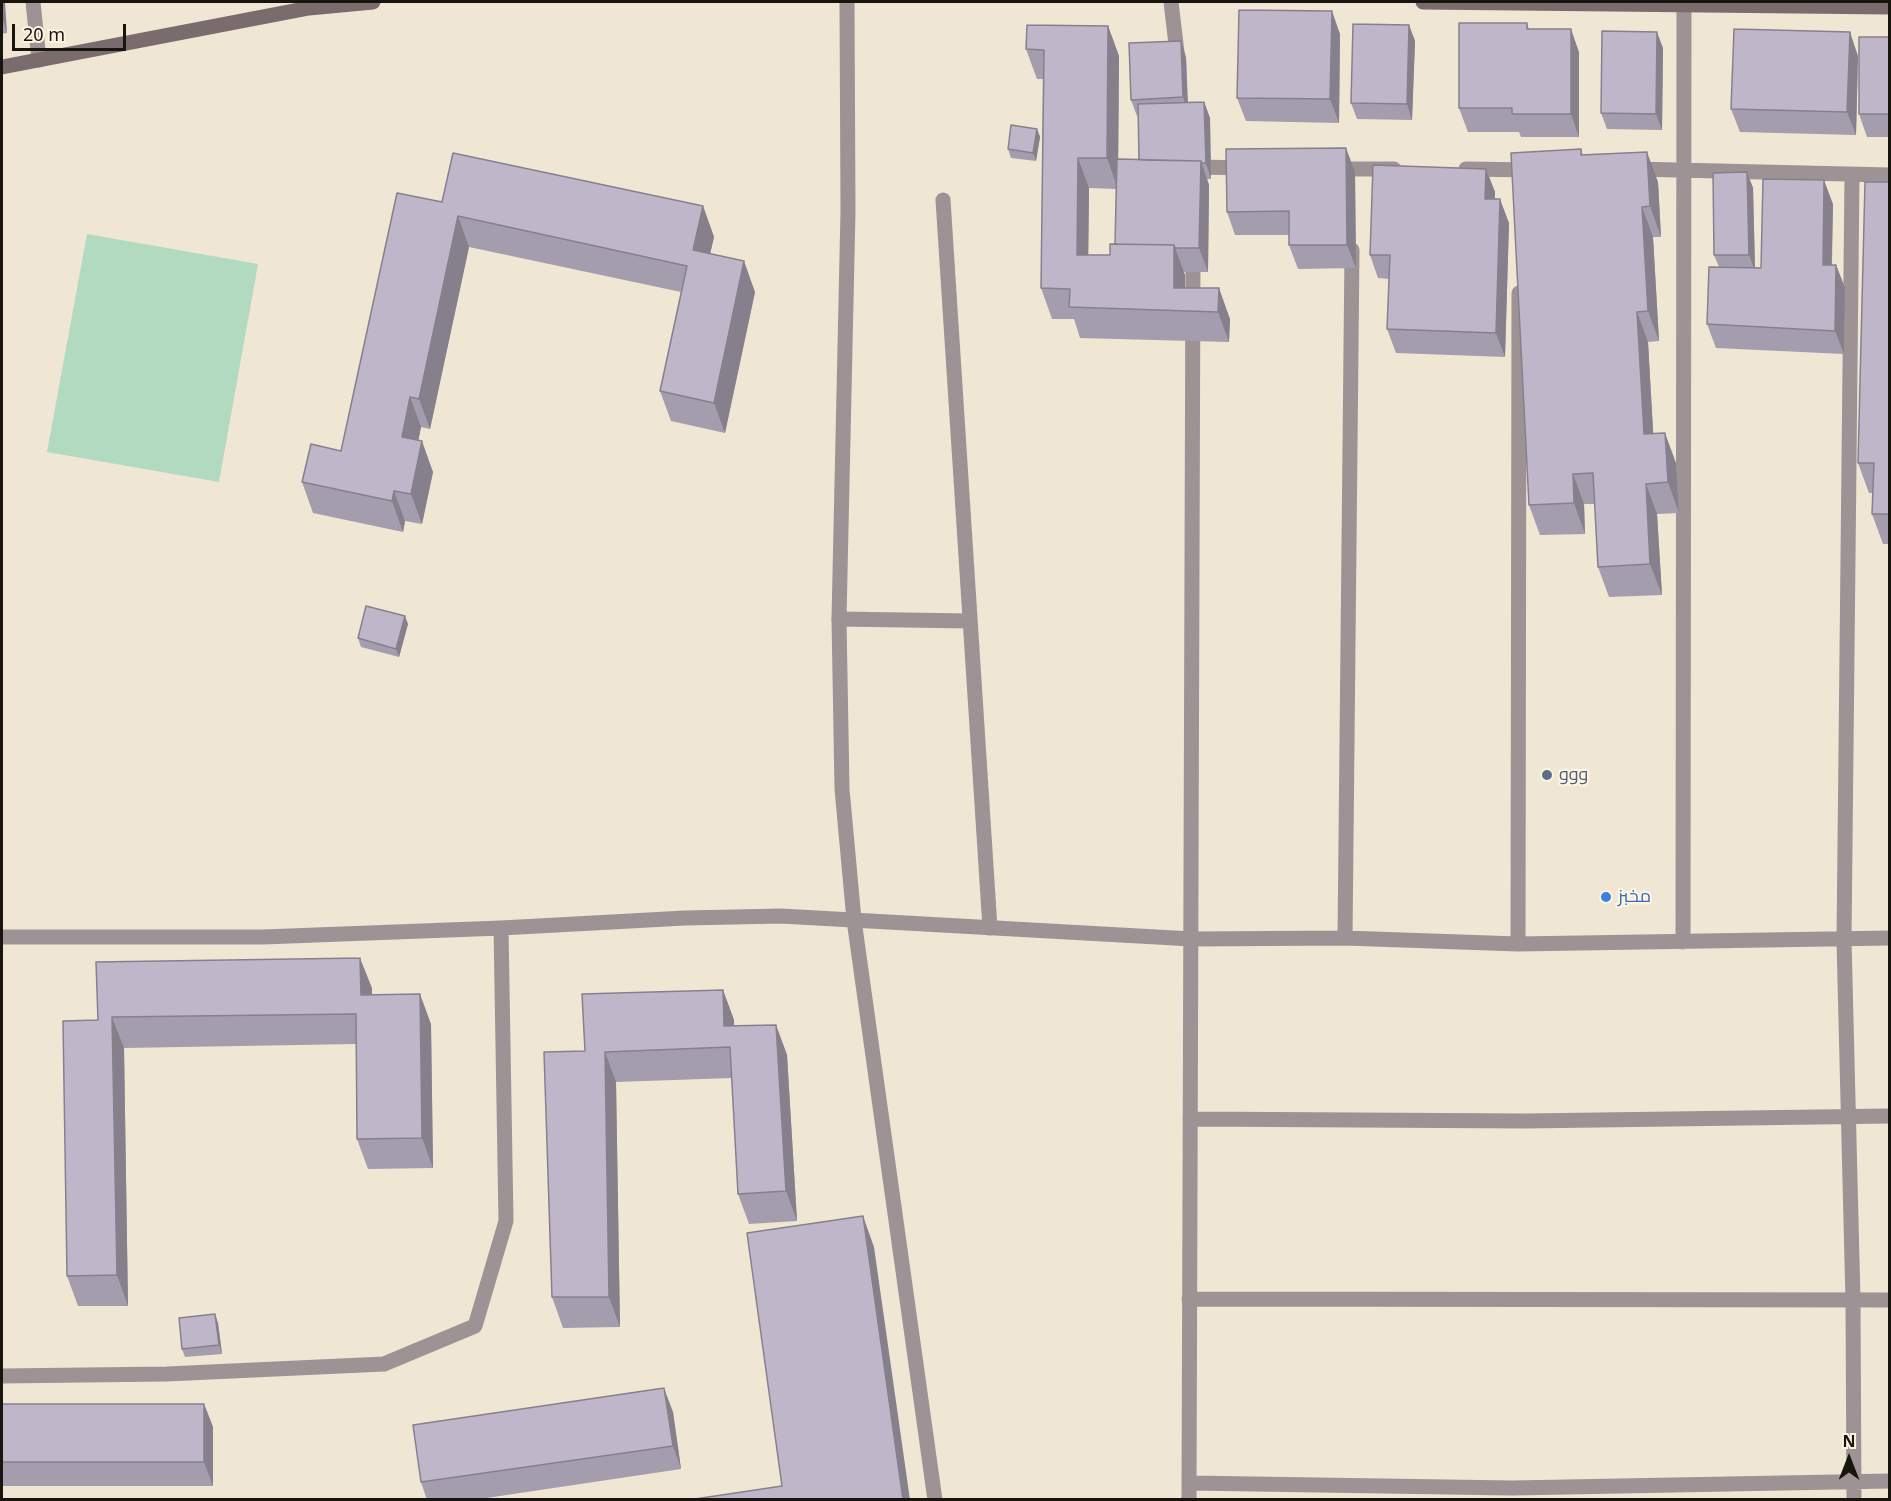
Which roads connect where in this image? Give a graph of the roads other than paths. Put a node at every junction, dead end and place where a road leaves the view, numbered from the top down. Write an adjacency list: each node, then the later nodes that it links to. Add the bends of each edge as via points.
1 (33, 2): 8 (street)
2 (373, 2): 8 (street, via 309,8)
3 (847, 2): 25 (street, via 848,211)
4 (1171, 2): 10 (street)
5 (1423, 2): 6 (street)
6 (1684, 5): 7 (street); 16 (street)
7 (1890, 7)
8 (39, 60): 9 (street)
9 (2, 67)
10 (1180, 78)
11 (1258, 168): 20 (street, via 1196,161)
12 (1317, 169): 13 (street, via 1353,175)
13 (1413, 169)
14 (1448, 169): 17 (street, via 1520,176)
15 (1614, 169): 16 (street)
16 (1684, 169): 18 (street); 35 (street)
17 (1543, 170)
18 (1852, 175): 19 (street); 34 (street)
19 (1890, 175)
20 (1193, 187)
21 (943, 200): 26 (street)
22 (1193, 234): 32 (street)
23 (1353, 240): 33 (street)
24 (1519, 277): 36 (street)
25 (839, 620): 26 (street); 27 (street, via 842,789)
26 (970, 621): 29 (street)
27 (854, 920): 28 (street, via 706,917); 29 (street); 47 (street)
28 (501, 928): 30 (street, via 263,937); 43 (street, via 506,1221 475,1326 384,1364 167,1374)
29 (990, 928): 32 (street)
30 (2, 937)
31 (1890, 938): 34 (street)
32 (1192, 939): 33 (street); 39 (street)
33 (1345, 939): 36 (street)
34 (1844, 940): 35 (street); 37 (street)
35 (1683, 942): 36 (street)
36 (1518, 944)
37 (1848, 1116): 38 (street); 39 (street, via 1525,1121); 41 (street)
38 (1890, 1116)
39 (1190, 1119): 40 (street)
40 (1189, 1299): 41 (street); 46 (street)
41 (1854, 1300): 42 (street); 44 (street)
42 (1890, 1300)
43 (2, 1376)
44 (1854, 1480): 45 (street); 46 (street, via 1512,1488); 49 (street)
45 (1890, 1481)
46 (1189, 1483): 48 (street)
47 (935, 1500)
48 (1189, 1500)
49 (1854, 1500)

